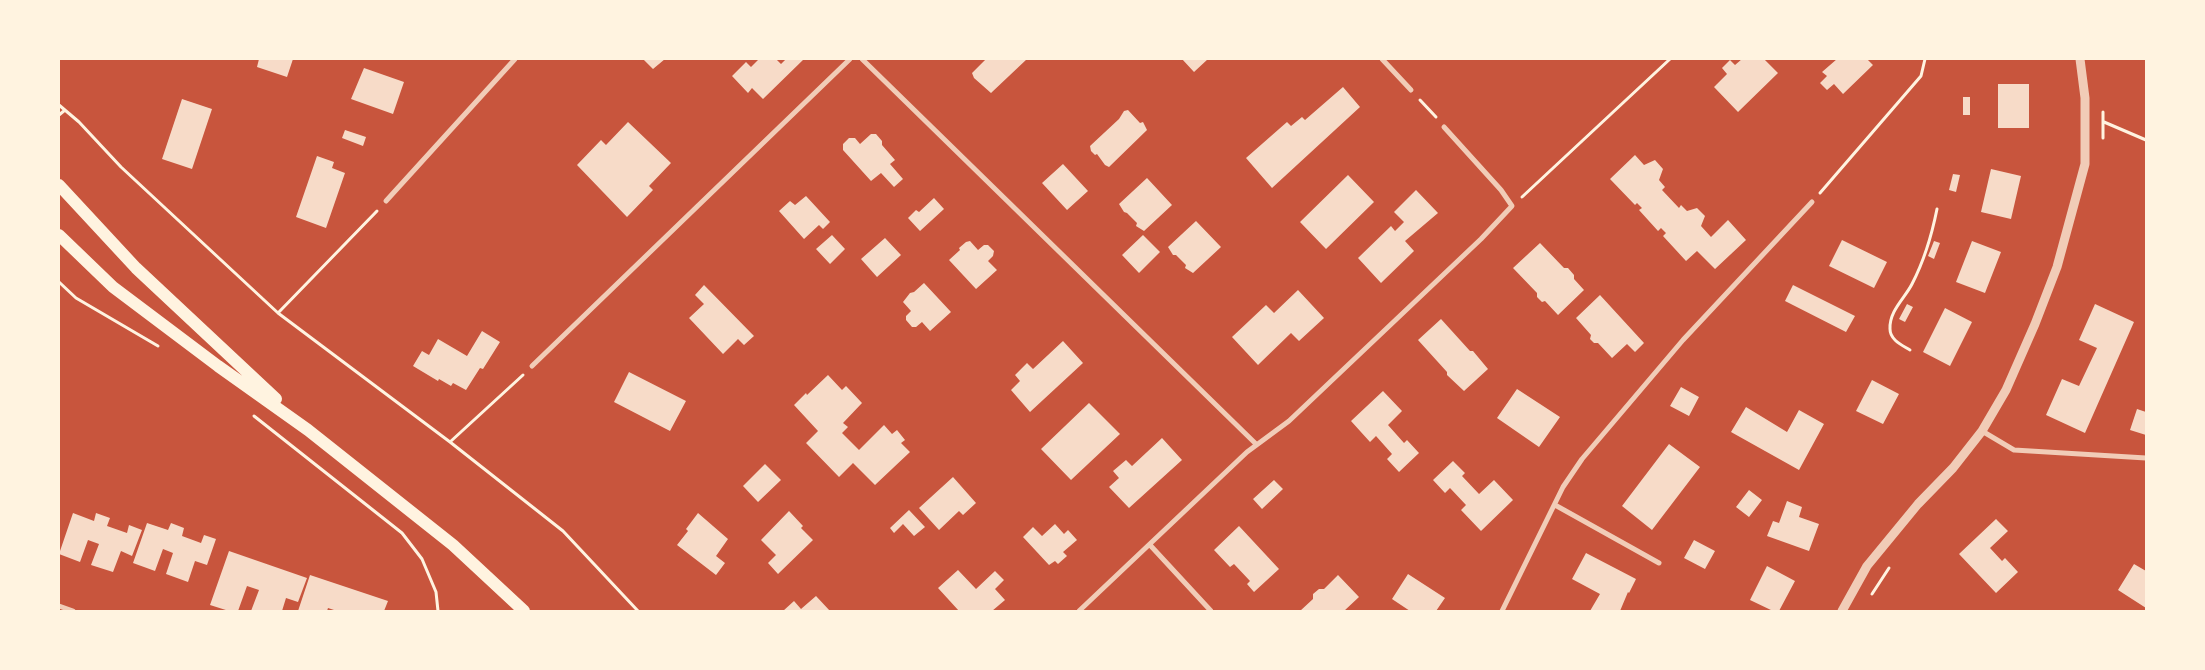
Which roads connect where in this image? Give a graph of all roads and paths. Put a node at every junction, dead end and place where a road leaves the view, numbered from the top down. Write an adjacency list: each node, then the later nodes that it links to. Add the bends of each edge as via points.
1 (515, 59): 16 (street)
2 (850, 59): 25 (street)
3 (862, 59): 30 (street)
4 (1382, 59): 8 (street)
5 (1670, 59): 18 (path)
6 (1925, 59): 17 (path, via 1920,76)
7 (2080, 59): 28 (street, via 2085,98 2085,164 2057,267 2006,390)
8 (1411, 90): 13 (path)
9 (59, 105): 10 (path)
10 (65, 110): 11 (path); 22 (path, via 121,167)
11 (59, 115)
12 (2104, 122): 14 (path)
13 (1444, 127): 18 (street)
14 (2146, 140)
15 (59, 185): 27 (main road, via 136,268)
16 (386, 201): 22 (path)
17 (1812, 202): 32 (street, via 1683,340 1582,459)
18 (1512, 206): 30 (street, via 1289,421)
19 (1937, 209): 24 (path, via 1912,284 1892,314 1889,329 1894,340)
20 (59, 235): 27 (main road, via 113,287)
21 (59, 282): 23 (path, via 76,298)
22 (278, 313): 29 (path)
23 (161, 348)
24 (1910, 350)
25 (532, 366): 29 (path)
26 (248, 412): 37 (path, via 402,533 422,559 436,592)
27 (308, 430): 38 (main road, via 454,545)
28 (1982, 431): 31 (street, via 2014,450); 43 (street, via 1867,566)
29 (450, 442): 39 (path, via 563,531)
30 (1256, 444): 33 (street)
31 (2146, 458)
32 (1555, 505): 34 (street); 42 (street)
33 (1150, 545): 40 (street); 41 (street)
34 (1660, 563)
35 (59, 606): 36 (street)
36 (73, 611)
37 (438, 611)
38 (524, 611)
39 (638, 611)
40 (1079, 611)
41 (1211, 611)
42 (1502, 611)
43 (1842, 611)

